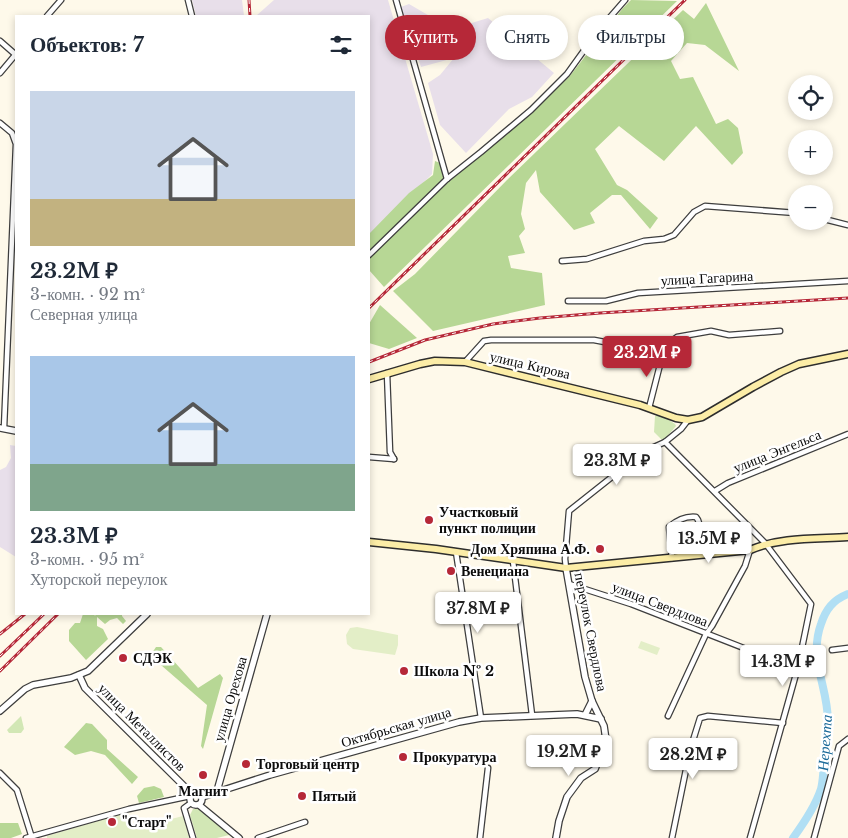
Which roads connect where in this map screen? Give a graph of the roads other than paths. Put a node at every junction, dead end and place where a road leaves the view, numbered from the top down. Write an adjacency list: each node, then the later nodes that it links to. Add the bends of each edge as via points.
1 (61, 0): 5 (street)
2 (188, 0): 6 (street)
3 (396, 0): 14 (street)
4 (625, 0): 14 (street, via 566,74 535,106)
5 (48, 15)
6 (192, 15)
7 (0, 41): 8 (street)
8 (15, 53)
9 (15, 55): 10 (street)
10 (0, 73)
11 (0, 123): 12 (street, via 12,133)
12 (15, 141)
13 (15, 164): 21 (street)
14 (447, 178): 18 (street)
15 (788, 212): 19 (street, via 705,206 694,212 674,235 664,239 644,241 587,259)
16 (833, 221): 17 (street)
17 (848, 225)
18 (370, 254)
19 (562, 261)
20 (15, 264): 21 (street)
21 (10, 265): 32 (street)
22 (848, 281): 23 (street, улица Гагарина, via 638,293 606,301)
23 (568, 301)
24 (780, 331): 25 (street, via 729,335 711,331 678,336 666,345)
25 (663, 353): 27 (street, via 594,340 491,340 484,341); 30 (street)
26 (848, 354): 31 (main road, via 799,364 702,417)
27 (465, 362): 28 (main road, улица Кирова, via 435,361); 30 (main road, улица Кирова)
28 (388, 373): 29 (main road, улица Кирова); 36 (street, via 390,452 394,459)
29 (370, 379)
30 (649, 408): 31 (main road, улица Кирова)
31 (688, 420): 35 (street)
32 (2, 428): 33 (street)
33 (15, 431)
34 (848, 434): 37 (street, улица Энгельса, via 728,483)
35 (665, 442): 37 (street); 46 (street, via 634,456 628,465 569,511)
36 (370, 457)
37 (716, 491): 40 (street)
38 (848, 537): 40 (main road)
39 (370, 542): 42 (main road)
40 (765, 543): 41 (main road); 53 (street, via 811,604)
41 (750, 550): 43 (main road); 50 (street, via 746,566)
42 (456, 552): 45 (main road); 60 (street)
43 (709, 554): 44 (main road); 44 (street, via 698,520 692,517 679,519 669,527)
44 (672, 558): 46 (main road)
45 (512, 561): 46 (main road); 57 (street)
46 (566, 568): 47 (street, переулок Свердлова)
47 (570, 584): 50 (street, улица Свердлова); 55 (street, переулок Свердлова, via 579,647)
48 (146, 615): 54 (street)
49 (266, 615): 66 (street, улица Орехова)
50 (706, 634): 53 (street, улица Свердлова); 59 (street)
51 (848, 648): 52 (street)
52 (832, 650)
53 (798, 667): 62 (street)
54 (79, 675): 56 (street, via 33,685); 68 (street, улица Металлистов, via 85,688)
55 (592, 701): 58 (street); 61 (street, переулок Свердлова)
56 (0, 711)
57 (532, 715): 58 (street, Октябрьская улица); 60 (street, Октябрьская улица)
58 (585, 715): 61 (street, Октябрьская улица)
59 (668, 716)
60 (481, 718): 66 (street, Октябрьская улица)
61 (601, 719): 76 (street, переулок Свердлова, via 606,740 599,763 567,797)
62 (783, 723): 77 (street, via 700,718); 78 (street)
63 (848, 739): 79 (street, via 839,746)
64 (488, 768): 75 (street)
65 (0, 773): 71 (street, via 17,790)
66 (217, 791): 67 (street, Октябрьская улица)
67 (202, 796): 68 (street, via 198,793); 69 (street)
68 (191, 798): 69 (street, via 195,805); 71 (street, via 129,809); 72 (street, via 184,808)
69 (199, 805): 73 (street)
70 (305, 822): 74 (street)
71 (30, 837)
72 (193, 838)
73 (239, 838)
74 (258, 838)
75 (480, 838)
76 (556, 838)
77 (672, 838)
78 (750, 838)
79 (814, 838)

